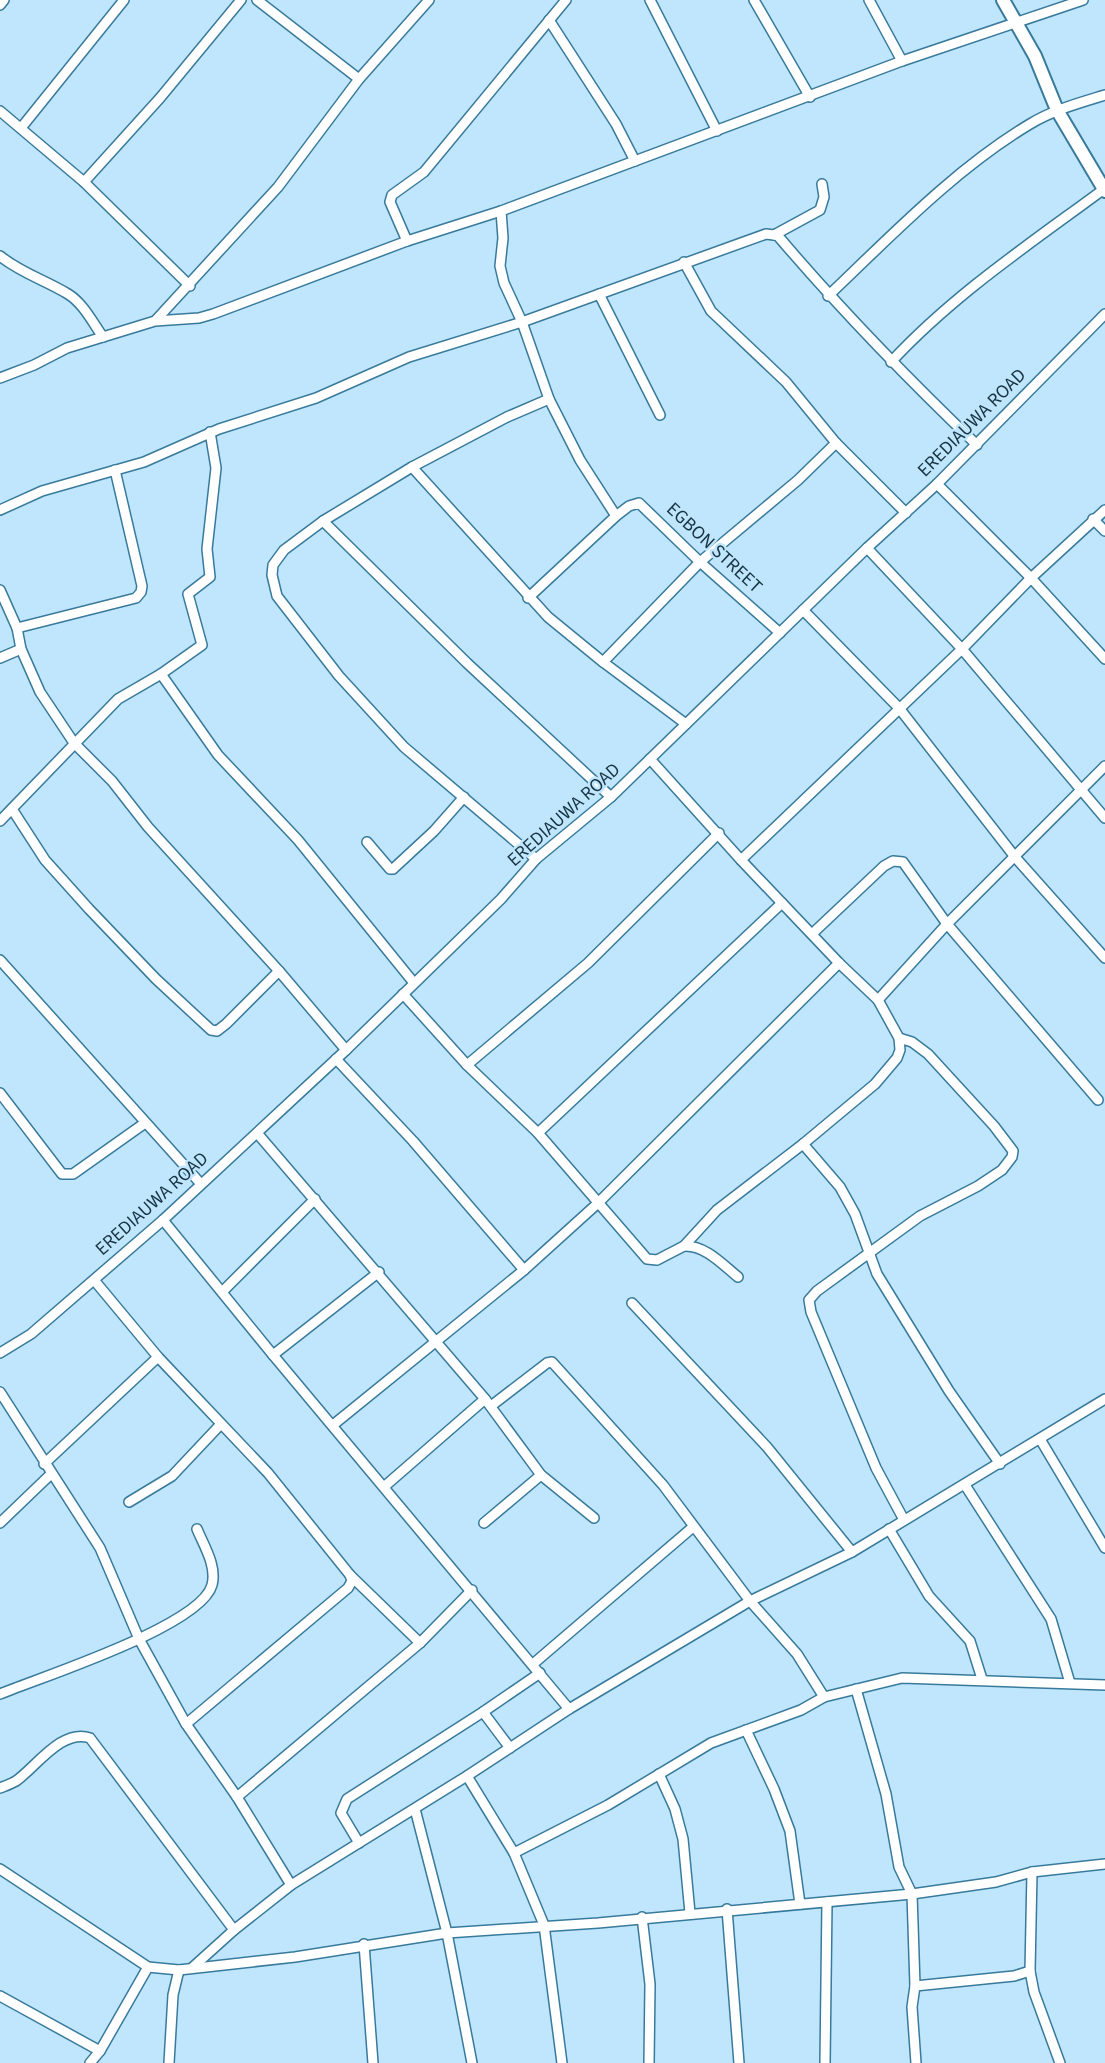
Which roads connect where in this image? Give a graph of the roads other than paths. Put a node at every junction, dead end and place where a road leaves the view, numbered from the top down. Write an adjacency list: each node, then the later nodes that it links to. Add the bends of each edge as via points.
1 (4, 0): 12 (street)
2 (124, 0): 21 (street)
3 (241, 0): 24 (street)
4 (257, 0): 16 (street)
5 (429, 0): 16 (street)
6 (566, 0): 13 (street)
7 (650, 0): 22 (street)
8 (754, 0): 18 (street)
9 (869, 0): 15 (street)
10 (1003, 0): 14 (main road)
11 (1083, 0): 14 (street)
12 (0, 5)
13 (549, 20): 23 (street); 29 (street, via 424,172 392,195 390,202)
14 (1016, 24): 15 (street); 19 (main road)
15 (902, 61): 18 (street)
16 (359, 79): 32 (street, via 278,187)
17 (1105, 95): 19 (street)
18 (810, 97): 22 (street)
19 (1057, 110): 26 (main road); 34 (street, via 958,177)
20 (0, 111): 21 (street)
21 (22, 128): 24 (street)
22 (717, 131): 23 (street)
23 (635, 161): 27 (street)
24 (84, 182): 32 (street)
25 (822, 184): 28 (street, via 820,210)
26 (1104, 190): 39 (street, via 1006,261)
27 (501, 211): 29 (street); 37 (street, via 500,266)
28 (774, 235): 31 (street); 34 (street)
29 (407, 241): 36 (street, via 213,314)
30 (0, 256): 38 (street, via 29,276 69,294)
31 (684, 262): 33 (street); 44 (street, via 711,311 786,382)
32 (190, 286): 36 (street)
33 (599, 294): 37 (street); 42 (street)
34 (828, 296): 39 (street)
35 (1105, 314): 45 (street, EREDIAUWA ROAD)
36 (155, 321): 38 (street)
37 (522, 321): 41 (street); 43 (street, via 409,357 316,398)
38 (103, 337): 40 (street)
39 (891, 362): 45 (street)
40 (0, 378)
41 (549, 399): 46 (street); 52 (street)
42 (660, 415)
43 (211, 432): 47 (street); 69 (street, via 216,468 207,549 210,577 188,594 202,645)
44 (836, 443): 51 (street); 57 (street)
45 (977, 445): 48 (street, EREDIAUWA ROAD)
46 (412, 467): 54 (street); 60 (street)
47 (115, 470): 49 (street, via 42,491); 62 (street, via 141,592 136,598)
48 (937, 484): 51 (street, EREDIAUWA ROAD); 58 (street)
49 (0, 510)
50 (1105, 510): 53 (street)
51 (906, 513): 56 (street, EREDIAUWA ROAD)
52 (616, 516): 57 (street, EGBON STREET, via 639,503); 60 (street, EGBON STREET)
53 (1093, 519): 55 (street); 58 (street)
54 (323, 522): 76 (street, via 284,550 273,565 277,596 339,676 404,747); 77 (street)
55 (1105, 531)
56 (867, 548): 61 (street, EREDIAUWA ROAD); 65 (street)
57 (700, 562): 63 (street, EGBON STREET); 68 (street)
58 (1031, 578): 65 (street); 67 (street)
59 (0, 590): 62 (street)
60 (528, 598): 68 (street)
61 (803, 611): 63 (street, EREDIAUWA ROAD); 70 (street)
62 (17, 628): 64 (street)
63 (779, 633): 71 (street, EREDIAUWA ROAD)
64 (21, 649): 66 (street); 72 (street, via 40,692)
65 (962, 649): 70 (street); 75 (street)
66 (0, 658)
67 (1105, 659)
68 (603, 662): 71 (street)
69 (161, 674): 72 (street, via 118,699); 93 (street, via 218,755 298,840)
70 (899, 708): 83 (street); 85 (street)
71 (686, 724): 73 (street, EREDIAUWA ROAD)
72 (74, 743): 78 (street); 92 (street)
73 (650, 759): 77 (street, EREDIAUWA ROAD); 81 (street)
74 (1105, 766): 75 (street)
75 (1080, 791): 79 (street); 83 (street)
76 (464, 797): 82 (street, via 393,869); 84 (street)
77 (611, 797): 84 (street, EREDIAUWA ROAD)
78 (12, 809): 80 (street); 92 (street, via 45,860 89,909 211,1030 226,1024)
79 (1105, 818)
80 (0, 821)
81 (719, 833): 85 (street); 99 (street, via 588,963)
82 (367, 842)
83 (1015, 857): 87 (street); 89 (street)
84 (536, 859): 93 (street, EREDIAUWA ROAD)
85 (741, 860): 86 (street)
86 (782, 903): 88 (street); 104 (street)
87 (947, 924): 88 (street, via 903,862 893,860); 95 (street); 101 (street)
88 (813, 933): 91 (street)
89 (1105, 958)
90 (0, 960): 102 (street)
91 (839, 963): 95 (street); 108 (street)
92 (279, 971): 97 (street)
93 (414, 983): 94 (street, EREDIAUWA ROAD)
94 (402, 994): 97 (street, EREDIAUWA ROAD); 99 (street)
95 (878, 1000): 96 (street)
96 (899, 1038): 105 (street, via 897,1058 875,1084); 111 (street, via 928,1054 1013,1151 1002,1170 920,1216)
97 (346, 1050): 98 (street, EREDIAUWA ROAD)
98 (336, 1059): 103 (street, EREDIAUWA ROAD); 112 (street)
99 (467, 1065): 104 (street)
100 (0, 1093): 102 (street, via 62,1174 73,1174)
101 (1098, 1100)
102 (145, 1123): 106 (street)
103 (257, 1133): 106 (street, EREDIAUWA ROAD); 107 (street)
104 (538, 1133): 108 (street)
105 (803, 1144): 110 (street, via 717,1210); 111 (street, via 840,1187)
106 (201, 1184): 109 (street, EREDIAUWA ROAD)
107 (315, 1199): 113 (street); 116 (street)
108 (597, 1204): 110 (street, via 647,1259 657,1260); 112 (street)
109 (163, 1220): 115 (street, EREDIAUWA ROAD); 116 (street)
110 (684, 1245): 114 (street, via 703,1249)
111 (869, 1253): 129 (street, via 877,1274 949,1391); 136 (street, via 817,1292 809,1306 876,1468)
112 (524, 1270): 118 (street)
113 (379, 1272): 118 (street); 120 (street)
114 (738, 1277)
115 (94, 1280): 119 (street, EREDIAUWA ROAD, via 31,1334); 121 (street)
116 (222, 1292): 120 (street)
117 (632, 1303): 143 (street, via 767,1447)
118 (437, 1341): 124 (street); 126 (street)
119 (0, 1353)
120 (273, 1355): 126 (street)
121 (158, 1357): 125 (street); 128 (street)
122 (0, 1392): 128 (street)
123 (1105, 1399): 127 (street)
124 (488, 1403): 131 (street); 133 (street); 139 (street, via 552,1362 663,1485)
125 (221, 1424): 134 (street, via 172,1476); 144 (street)
126 (333, 1425): 133 (street)
127 (1040, 1439): 129 (street); 142 (street)
128 (44, 1464): 130 (street)
129 (1000, 1464): 132 (street)
130 (51, 1474): 137 (street); 147 (street, via 100,1548)
131 (541, 1475): 135 (street); 138 (street)
132 (965, 1485): 136 (street); 152 (street, via 1051,1619)
133 (384, 1486): 145 (street)
134 (129, 1502)
135 (594, 1518)
136 (904, 1520): 141 (street)
137 (0, 1522)
138 (484, 1523)
139 (693, 1527): 146 (street); 149 (street)
140 (197, 1529): 147 (street, via 213,1566 207,1596 182,1617)
141 (889, 1529): 143 (street); 151 (street, via 929,1596 970,1641)
142 (1105, 1548)
143 (852, 1552): 146 (street)
144 (350, 1575): 148 (street); 159 (street, via 348,1588)
145 (472, 1590): 148 (street); 149 (street)
146 (750, 1601): 156 (street, via 797,1654); 157 (street)
147 (139, 1639): 155 (street); 159 (street)
148 (421, 1643): 165 (street)
149 (533, 1664): 150 (street)
150 (540, 1673): 157 (street); 158 (street)
151 (982, 1679): 152 (street); 154 (street, via 902,1678)
152 (1070, 1683): 153 (street)
153 (1105, 1685)
154 (856, 1689): 156 (street); 173 (street, via 886,1794 899,1867)
155 (0, 1694)
156 (824, 1697): 160 (street)
157 (569, 1709): 161 (street)
158 (483, 1712): 161 (street); 167 (street, via 347,1799 341,1813)
159 (186, 1724): 165 (street)
160 (746, 1730): 162 (street, via 711,1743); 175 (street, via 790,1831)
161 (510, 1748): 163 (street)
162 (659, 1774): 168 (street); 177 (street, via 683,1839)
163 (467, 1776): 166 (street); 168 (street)
164 (0, 1788): 180 (street, via 14,1782 52,1748 83,1735 90,1738)
165 (237, 1797): 172 (street)
166 (415, 1809): 167 (street); 181 (street)
167 (359, 1843): 172 (street)
168 (514, 1853): 179 (street)
169 (1105, 1864): 171 (street)
170 (0, 1869): 183 (street)
171 (1032, 1872): 173 (street); 186 (street)
172 (291, 1885): 180 (street)
173 (912, 1894): 174 (street); 187 (street)
174 (827, 1902): 175 (street); 197 (street)
175 (800, 1904): 176 (street)
176 (727, 1909): 177 (street); 196 (street)
177 (690, 1913): 178 (street)
178 (642, 1917): 179 (street); 195 (street, via 650,1984)
179 (544, 1925): 181 (street); 194 (street)
180 (234, 1930): 184 (street)
181 (447, 1933): 182 (street); 193 (street)
182 (364, 1944): 184 (street); 192 (street)
183 (148, 1966): 185 (street); 189 (street)
184 (191, 1968): 185 (street)
185 (179, 1970): 191 (street)
186 (1030, 1971): 187 (street); 199 (street)
187 (915, 1986): 198 (street)
188 (0, 1996): 189 (street)
189 (100, 2051): 190 (street)
190 (90, 2063)
191 (169, 2063)
192 (373, 2063)
193 (472, 2063)
194 (562, 2063)
195 (649, 2063)
196 (739, 2063)
197 (825, 2063)
198 (916, 2063)
199 (1060, 2063)

